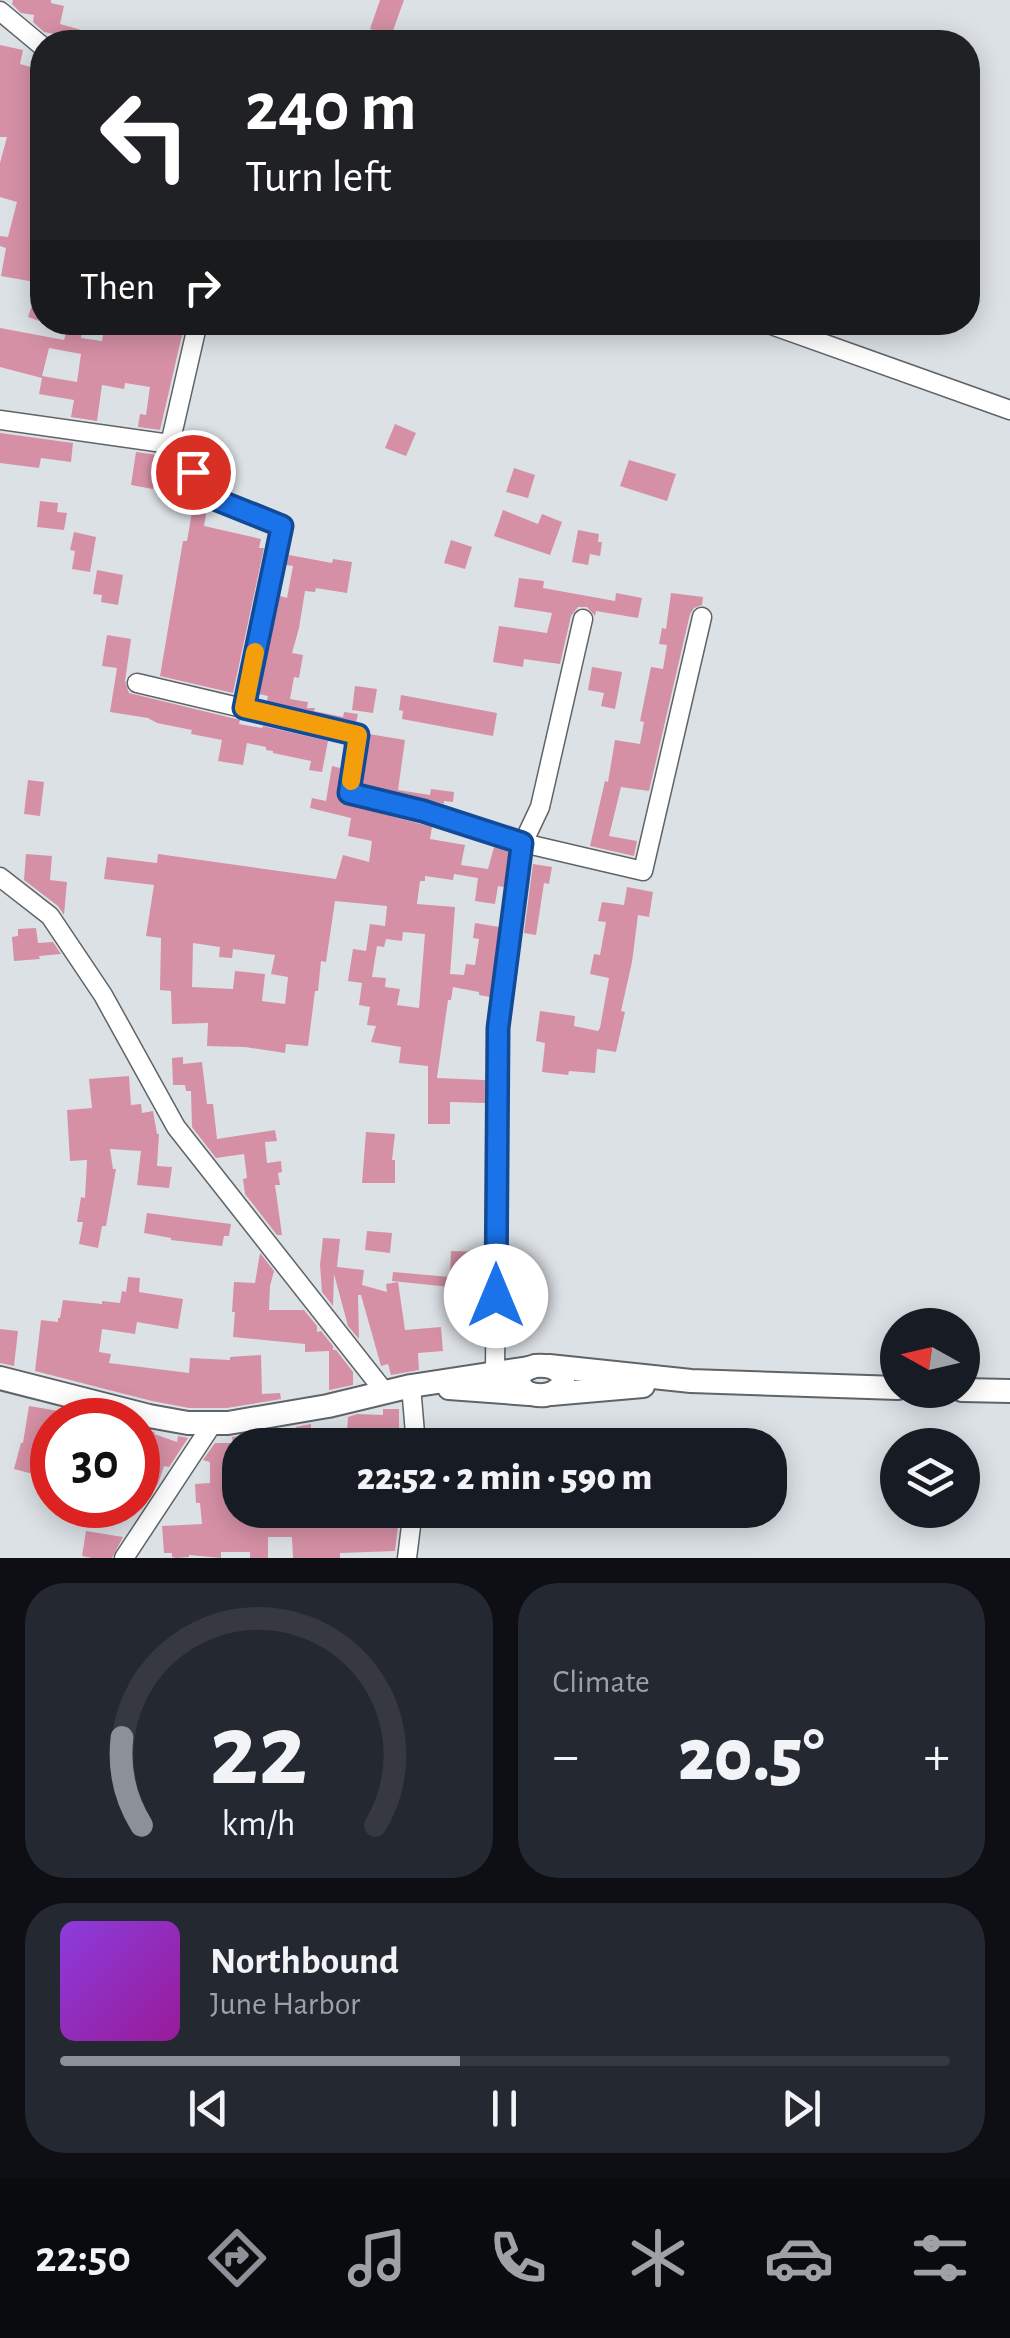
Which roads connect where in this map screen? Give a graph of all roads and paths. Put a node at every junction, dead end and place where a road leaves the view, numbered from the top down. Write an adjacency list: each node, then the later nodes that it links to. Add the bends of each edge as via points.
1 (0, 11): 2 (street)
2 (30, 36)
3 (195, 335): 7 (street)
4 (799, 335): 5 (street)
5 (1010, 410)
6 (0, 420): 7 (street)
7 (170, 444): 11 (street, via 217,500 282,526)
8 (702, 617): 12 (street, via 643,871)
9 (582, 619): 12 (street, via 540,807)
10 (137, 683): 11 (street)
11 (244, 708): 12 (street, via 358,735 349,793)
12 (522, 843): 15 (street, via 498,1028)
13 (0, 877): 21 (street, via 50,916 176,1127)
14 (539, 1367): 15 (main road); 17 (main road); 23 (main road, via 518,1380 522,1390); 23 (main road, via 564,1379 562,1388)
15 (495, 1372): 18 (main road)
16 (0, 1378): 24 (main road, via 149,1416)
17 (692, 1381): 19 (main road); 23 (main road)
18 (411, 1386): 21 (main road); 23 (main road); 25 (street)
19 (880, 1387)
20 (980, 1390): 22 (main road)
21 (384, 1391): 24 (main road)
22 (1010, 1391)
23 (540, 1394)
24 (212, 1423): 27 (street)
25 (415, 1428)
26 (411, 1528): 28 (street)
27 (124, 1558)
28 (407, 1558)

